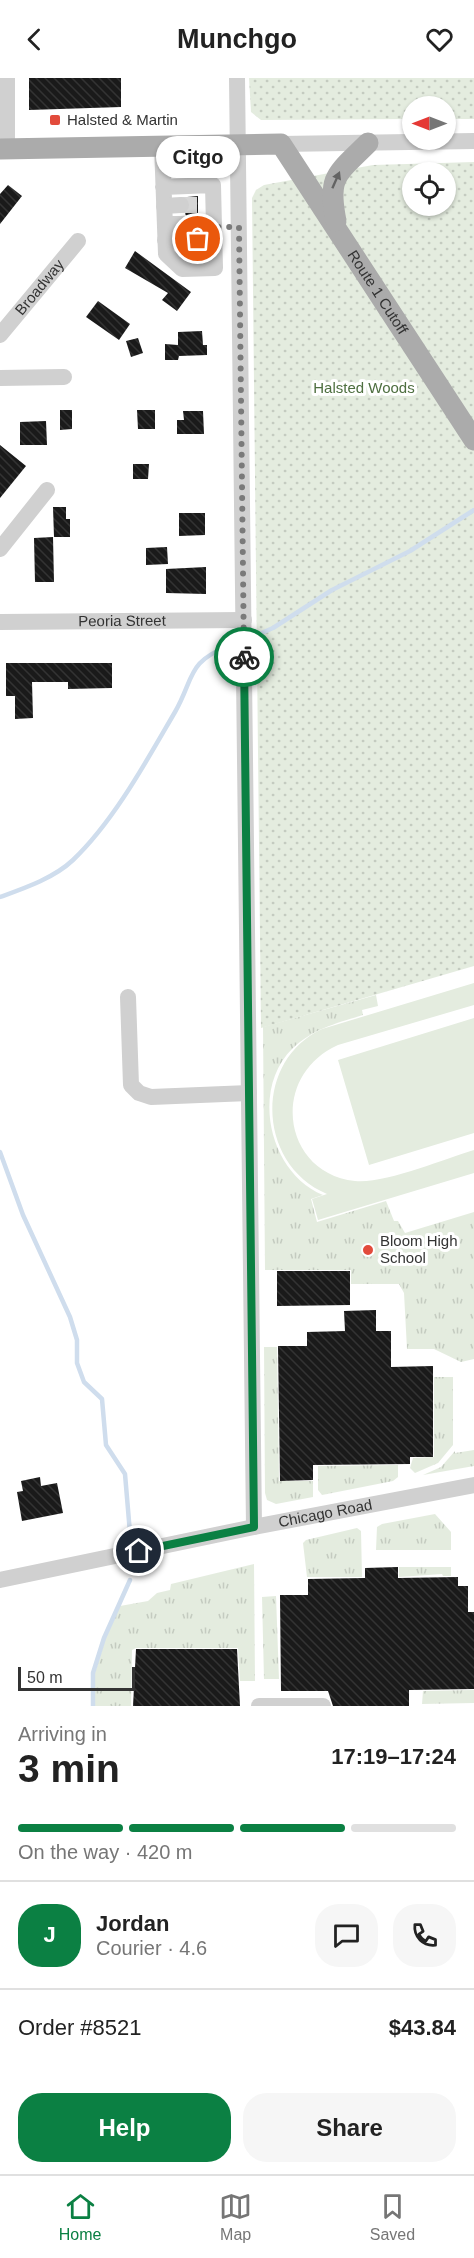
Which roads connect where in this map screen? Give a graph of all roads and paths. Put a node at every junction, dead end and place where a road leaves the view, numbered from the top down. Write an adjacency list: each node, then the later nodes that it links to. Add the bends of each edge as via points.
1 (7, 78): 8 (street)
2 (237, 78): 6 (street)
3 (474, 141): 4 (street)
4 (368, 143): 5 (street); 14 (main road, one-way to 4, via 331,196 335,177)
5 (281, 144): 6 (main road); 14 (main road, Route 1 Cutoff)
6 (238, 145): 7 (main road); 10 (street)
7 (162, 146): 8 (main road); 9 (street)
8 (2, 147)
9 (163, 187): 11 (street); 11 (street, via 213,185)
10 (239, 195): 11 (street); 12 (street)
11 (194, 203): 13 (street); 13 (street)
12 (239, 227): 13 (street); 22 (street)
13 (193, 228)
14 (337, 228): 19 (main road, Route 1 Cutoff)
15 (78, 241): 16 (street, Broadway)
16 (0, 335)
17 (64, 377): 18 (street)
18 (0, 378)
19 (474, 440)
20 (47, 490): 21 (street)
21 (0, 549)
22 (244, 620): 23 (street, Peoria Street); 25 (street)
23 (0, 622)
24 (128, 997): 25 (street, via 131,1085 139,1093 150,1097)
25 (249, 1093): 27 (street)
26 (474, 1485): 27 (street, Chicago Road)
27 (254, 1527): 28 (street, Chicago Road)
28 (0, 1580)
29 (259, 1706): 30 (street)
30 (323, 1706)

